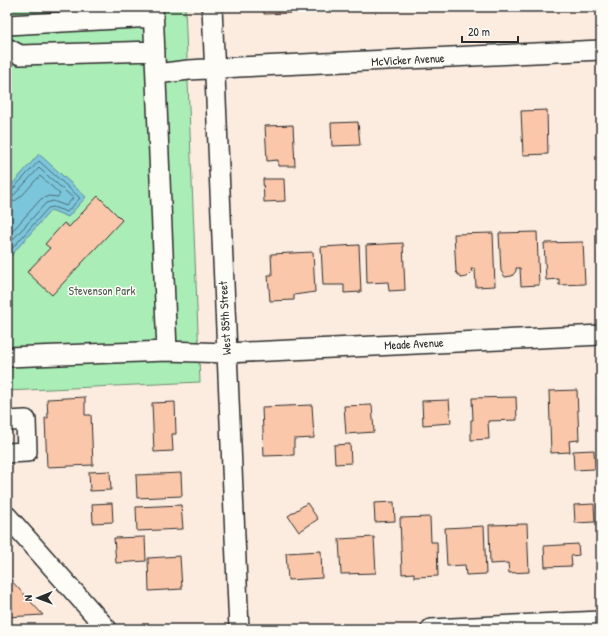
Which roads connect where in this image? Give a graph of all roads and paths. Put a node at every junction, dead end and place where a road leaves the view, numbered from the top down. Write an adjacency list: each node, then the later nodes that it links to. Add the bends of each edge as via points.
1 (212, 7): 7 (street, West 85th Street)
2 (154, 12): 3 (street); 6 (street)
3 (7, 26)
4 (7, 48): 6 (street, via 20,55)
5 (601, 50): 7 (street, McVicker Avenue)
6 (155, 51): 8 (street)
7 (214, 69): 8 (street, McVicker Avenue); 11 (street, West 85th Street)
8 (156, 74): 10 (street)
9 (601, 335): 11 (street, Meade Avenue)
10 (167, 351): 11 (street, Meade Avenue); 12 (street, Meade Avenue)
11 (227, 353): 18 (street, West 85th Street)
12 (7, 357)
13 (7, 421): 14 (street, via 26,420 26,452)
14 (7, 453)
15 (7, 516): 17 (street)
16 (601, 621): 19 (street)
17 (107, 629)
18 (239, 629)
19 (431, 629)

